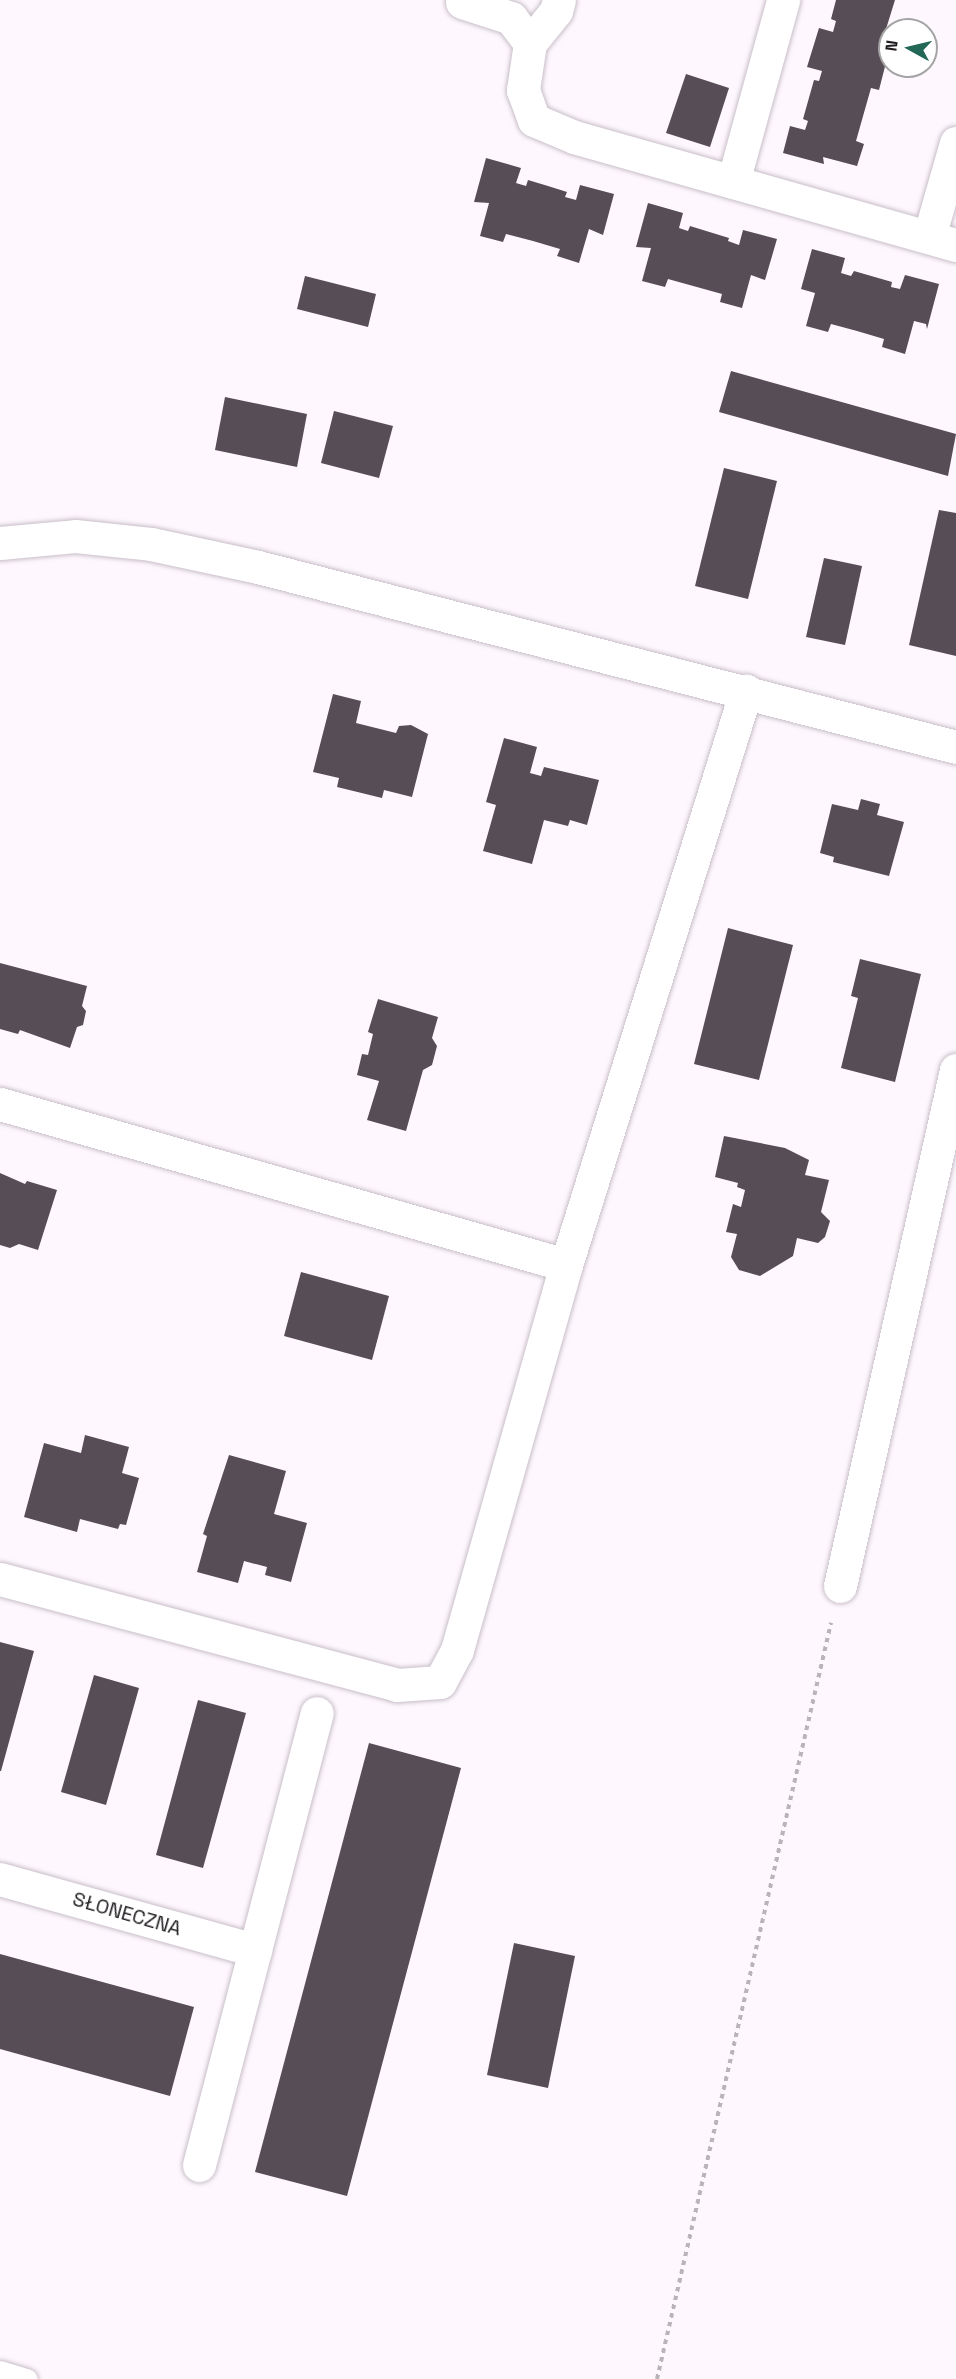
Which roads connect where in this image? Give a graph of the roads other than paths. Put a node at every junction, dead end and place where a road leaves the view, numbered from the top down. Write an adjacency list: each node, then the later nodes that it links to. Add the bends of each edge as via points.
1 (559, 0): 4 (street, via 556,11)
2 (783, 0): 6 (street)
3 (462, 2): 4 (street, via 512,18)
4 (531, 44): 6 (street, via 523,90 534,120 574,137)
5 (956, 143): 7 (street)
6 (733, 182): 7 (street)
7 (942, 241)
8 (0, 543): 9 (street, via 75,536 151,544 258,567)
9 (746, 691): 10 (street); 13 (street)
10 (956, 747)
11 (956, 1070): 15 (street)
12 (0, 1104): 13 (street)
13 (566, 1265): 14 (street, via 457,1650 440,1682 397,1685)
14 (0, 1579)
15 (840, 1586)
16 (317, 1713): 18 (street)
17 (0, 1879): 18 (street, SŁONECZNA)
18 (255, 1950): 19 (street)
19 (199, 2165)
20 (0, 2371): 21 (lane)
21 (27, 2379)

